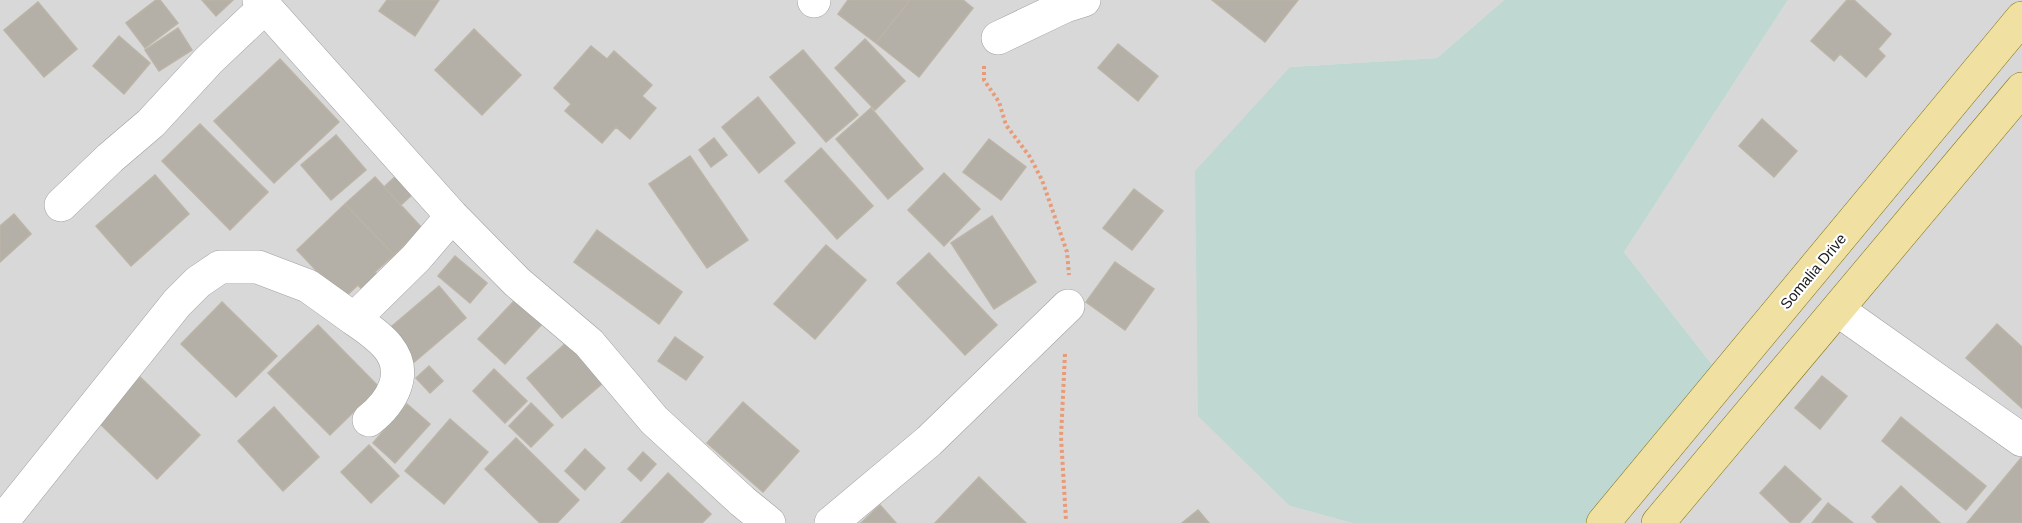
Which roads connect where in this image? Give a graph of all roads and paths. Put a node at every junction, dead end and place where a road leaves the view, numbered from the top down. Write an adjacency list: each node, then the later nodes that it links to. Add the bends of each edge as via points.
1 (1084, 0): 4 (street)
2 (262, 4): 6 (street, via 151,123); 7 (street)
3 (2022, 18): 18 (main road, Somalia Drive)
4 (998, 39): 8 (path, via 984,51 984,80 999,102 1006,125 1042,180 1067,252 1071,288)
5 (2022, 89): 9 (main road)
6 (61, 205)
7 (452, 216): 10 (street, via 417,258); 13 (street, via 517,282 589,343)
8 (1068, 306): 14 (path, via 1061,437); 17 (street, via 929,441)
9 (1838, 310): 12 (street); 19 (main road)
10 (354, 319): 11 (street, via 388,347 397,362 395,388 386,405); 15 (street, via 308,286 258,267 220,267 177,303)
11 (369, 420)
12 (2022, 440)
13 (735, 512): 16 (street)
14 (1066, 520)
15 (1, 523)
16 (770, 523)
17 (831, 523)
18 (1603, 523)
19 (1658, 523)

